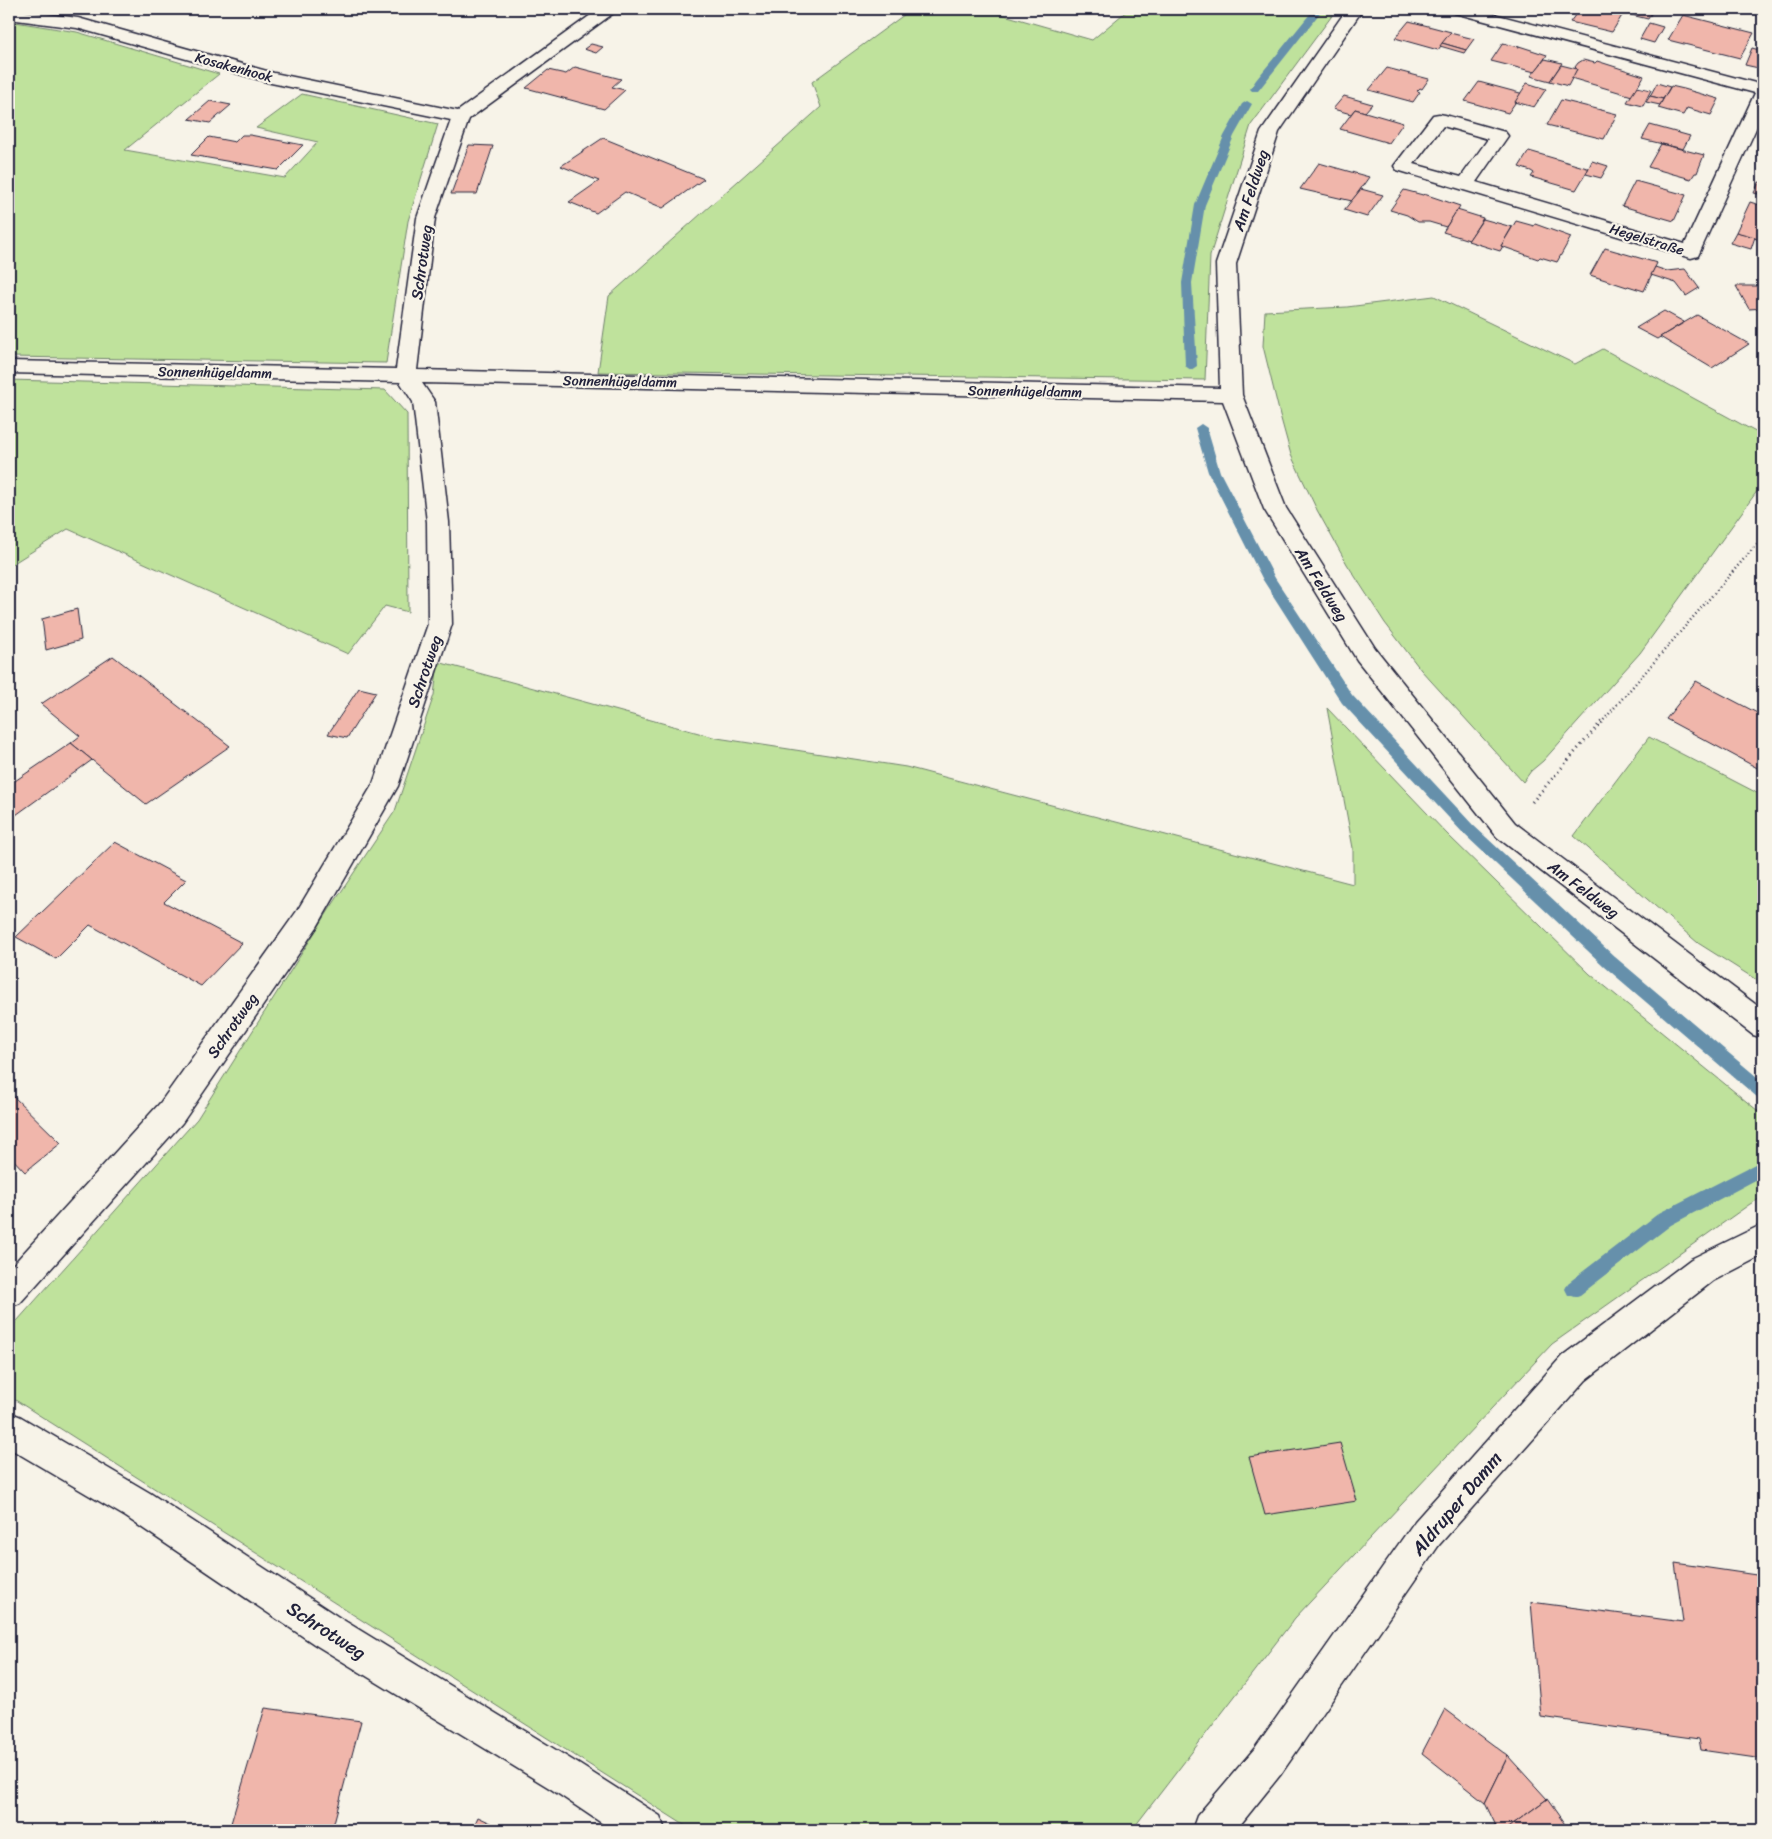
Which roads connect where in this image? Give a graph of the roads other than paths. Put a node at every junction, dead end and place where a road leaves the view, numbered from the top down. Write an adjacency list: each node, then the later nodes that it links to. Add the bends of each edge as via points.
1 (609, 9): 7 (street)
2 (1355, 9): 11 (street, Am Feldweg, via 1270,132 1226,264)
3 (1457, 9): 5 (street)
4 (9, 14): 7 (street, Kosakenhook, via 78,23 271,78)
5 (1763, 90)
6 (1763, 94): 8 (street, Hegelstraße, via 1690,252)
7 (461, 117): 10 (street, Schrotweg, via 426,218)
8 (1466, 185): 8 (street, Hegelstraße, via 1404,166 1439,119 1499,136)
9 (9, 367): 10 (street, Sonnenhügeldamm)
10 (406, 376): 11 (street, Sonnenhügeldamm); 14 (street, Schrotweg, via 424,402 438,522 440,624 385,786 307,919 171,1113)
11 (1231, 395): 12 (street, Am Feldweg, via 1275,509 1366,654 1506,830)
12 (1763, 1026)
13 (1763, 1239): 17 (street, Aldruper Damm, via 1702,1270 1574,1368 1427,1533 1268,1761)
14 (9, 1292)
15 (9, 1430): 16 (street, Schrotweg, via 138,1505 327,1631)
16 (646, 1830)
17 (1211, 1830)

